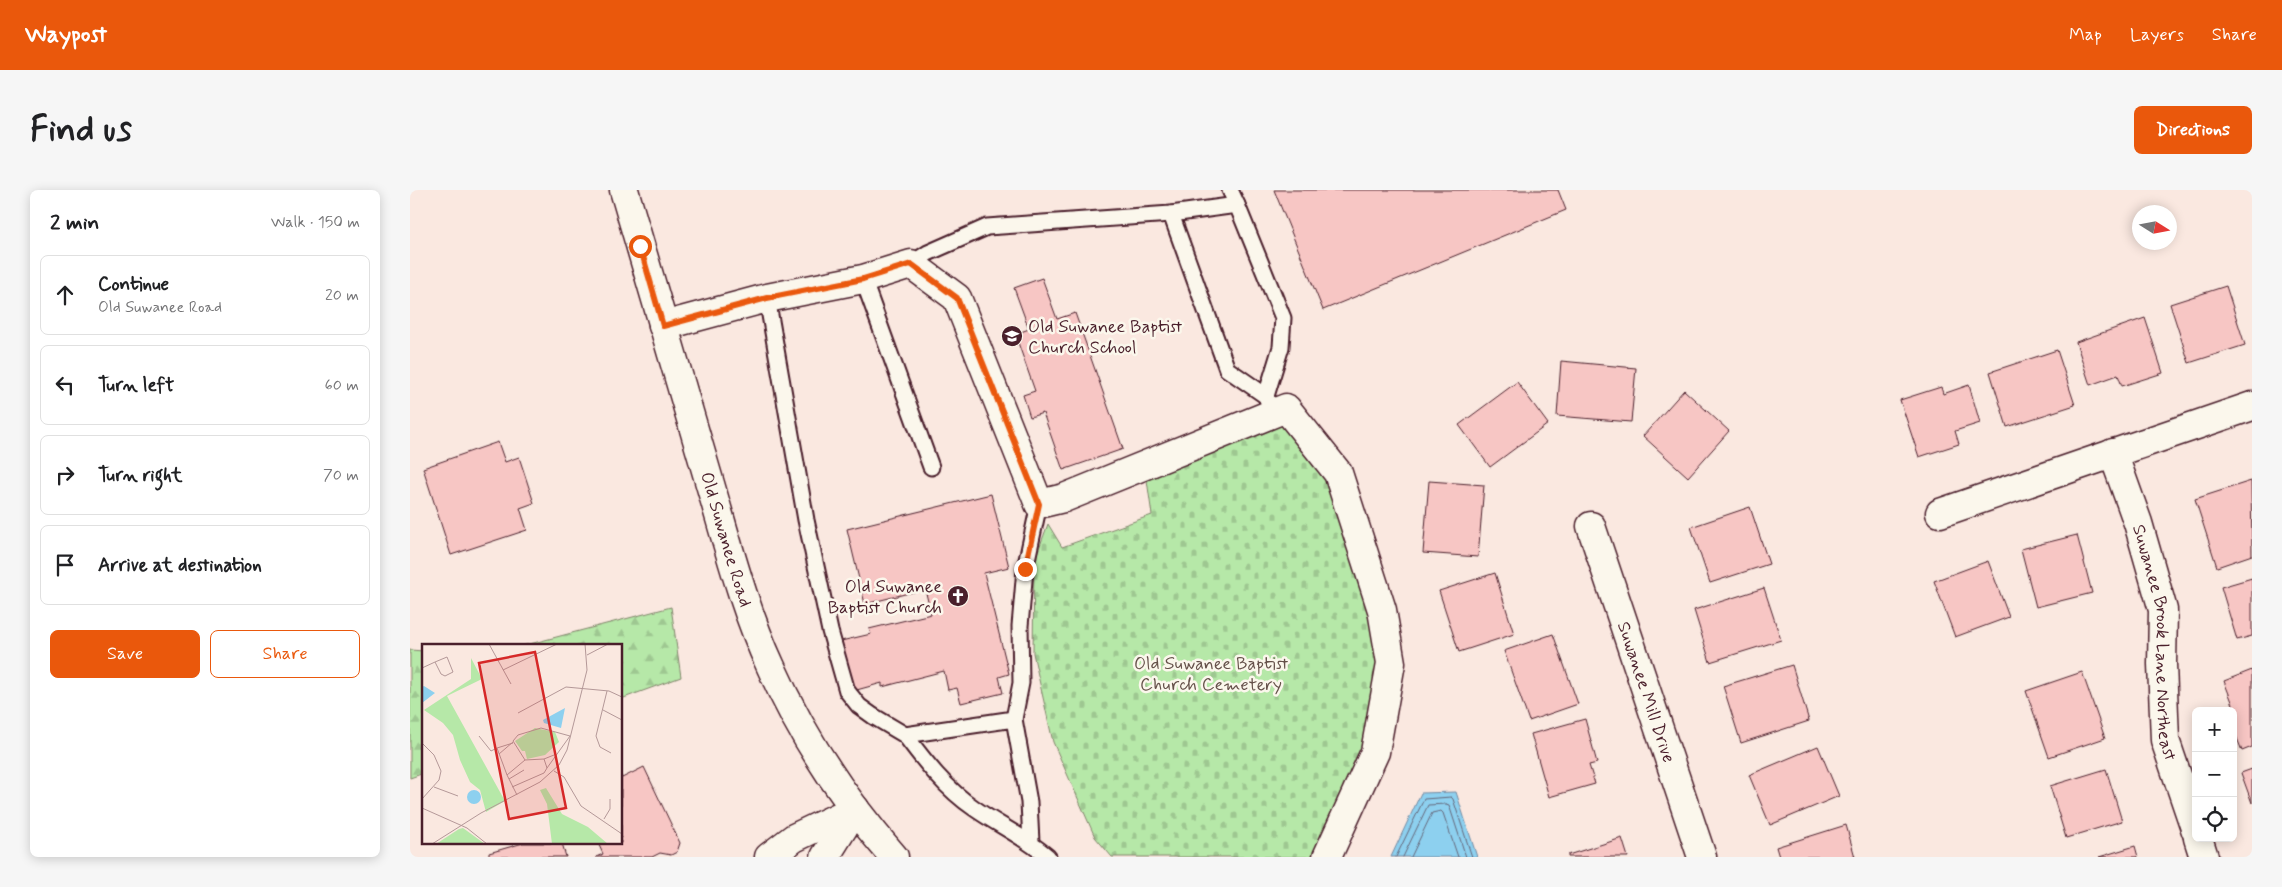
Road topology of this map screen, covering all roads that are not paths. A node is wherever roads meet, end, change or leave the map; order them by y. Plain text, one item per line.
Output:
1 (624, 190) edge
2 (1230, 190) edge
3 (1237, 205) junction
4 (1171, 214) junction
5 (911, 264) junction
6 (863, 279) junction
7 (767, 298) junction
8 (663, 326) junction
9 (1269, 405) junction
10 (2252, 406) edge
11 (2113, 453) junction
12 (931, 467) dead end
13 (1039, 504) junction
14 (1940, 513) dead end
15 (1591, 526) dead end
16 (1014, 719) junction
17 (905, 735) junction
18 (855, 809) junction
19 (2192, 819) edge
20 (1031, 842) junction
21 (2199, 842) edge
22 (768, 857) edge
23 (825, 857) edge
24 (894, 857) edge
25 (1048, 857) edge
26 (1327, 857) edge
27 (1702, 857) edge
28 (2204, 857) edge

1 - 8 street, Old Suwanee Road
2 - 3 lane
3 - 4 lane
3 - 9 lane
4 - 5 lane
4 - 9 lane
5 - 6 street
5 - 13 street
6 - 7 street
6 - 12 lane
7 - 8 street
7 - 17 lane
8 - 18 street, Old Suwanee Road
9 - 13 street
9 - 26 street
10 - 11 street
11 - 14 street
11 - 19 street, Suwanee Brook Lane Northeast
13 - 16 lane
15 - 27 street, Suwanee Mill Drive
16 - 17 lane
16 - 20 lane
17 - 20 lane
18 - 22 street
18 - 23 street
18 - 24 street, Old Suwanee Road
20 - 25 lane
21 - 28 street

